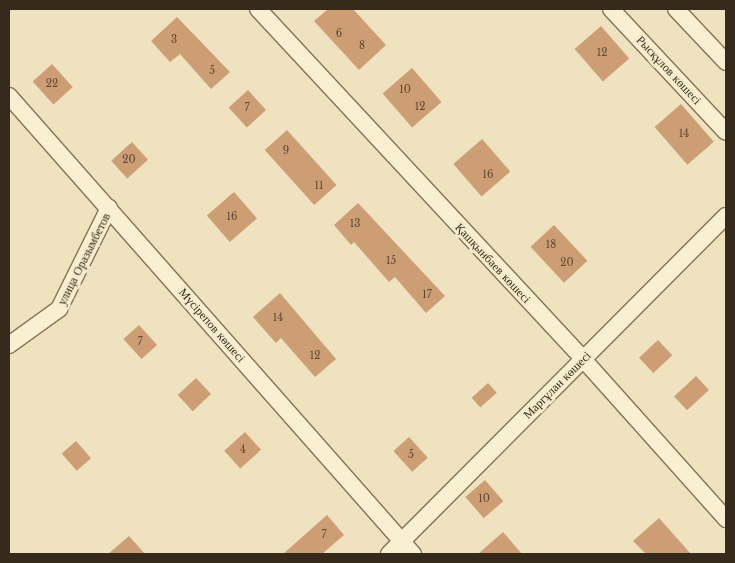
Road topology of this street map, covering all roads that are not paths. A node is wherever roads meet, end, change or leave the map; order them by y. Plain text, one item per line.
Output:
1 (258, 9) edge
2 (611, 9) edge
3 (676, 9) edge
4 (726, 62) edge
5 (9, 96) edge
6 (726, 132) edge
7 (110, 208) junction
8 (726, 216) edge
9 (9, 345) edge
10 (583, 359) junction
11 (726, 519) edge
12 (401, 542) junction
13 (389, 554) edge
14 (413, 554) edge

1 - 10 street, Қашқынбаев көшесі
2 - 6 street, Рысқұлов көшесі
3 - 4 street
5 - 7 street, Мүсірепов көшесі
7 - 9 street, улица Оразымбетов
7 - 12 street, Мүсірепов көшесі
8 - 10 street, Маргұлан көшесі
10 - 11 street, Қашқынбаев көшесі
10 - 12 street, Маргұлан көшесі
12 - 13 street, Маргұлан көшесі
12 - 14 street, Мүсірепов көшесі

